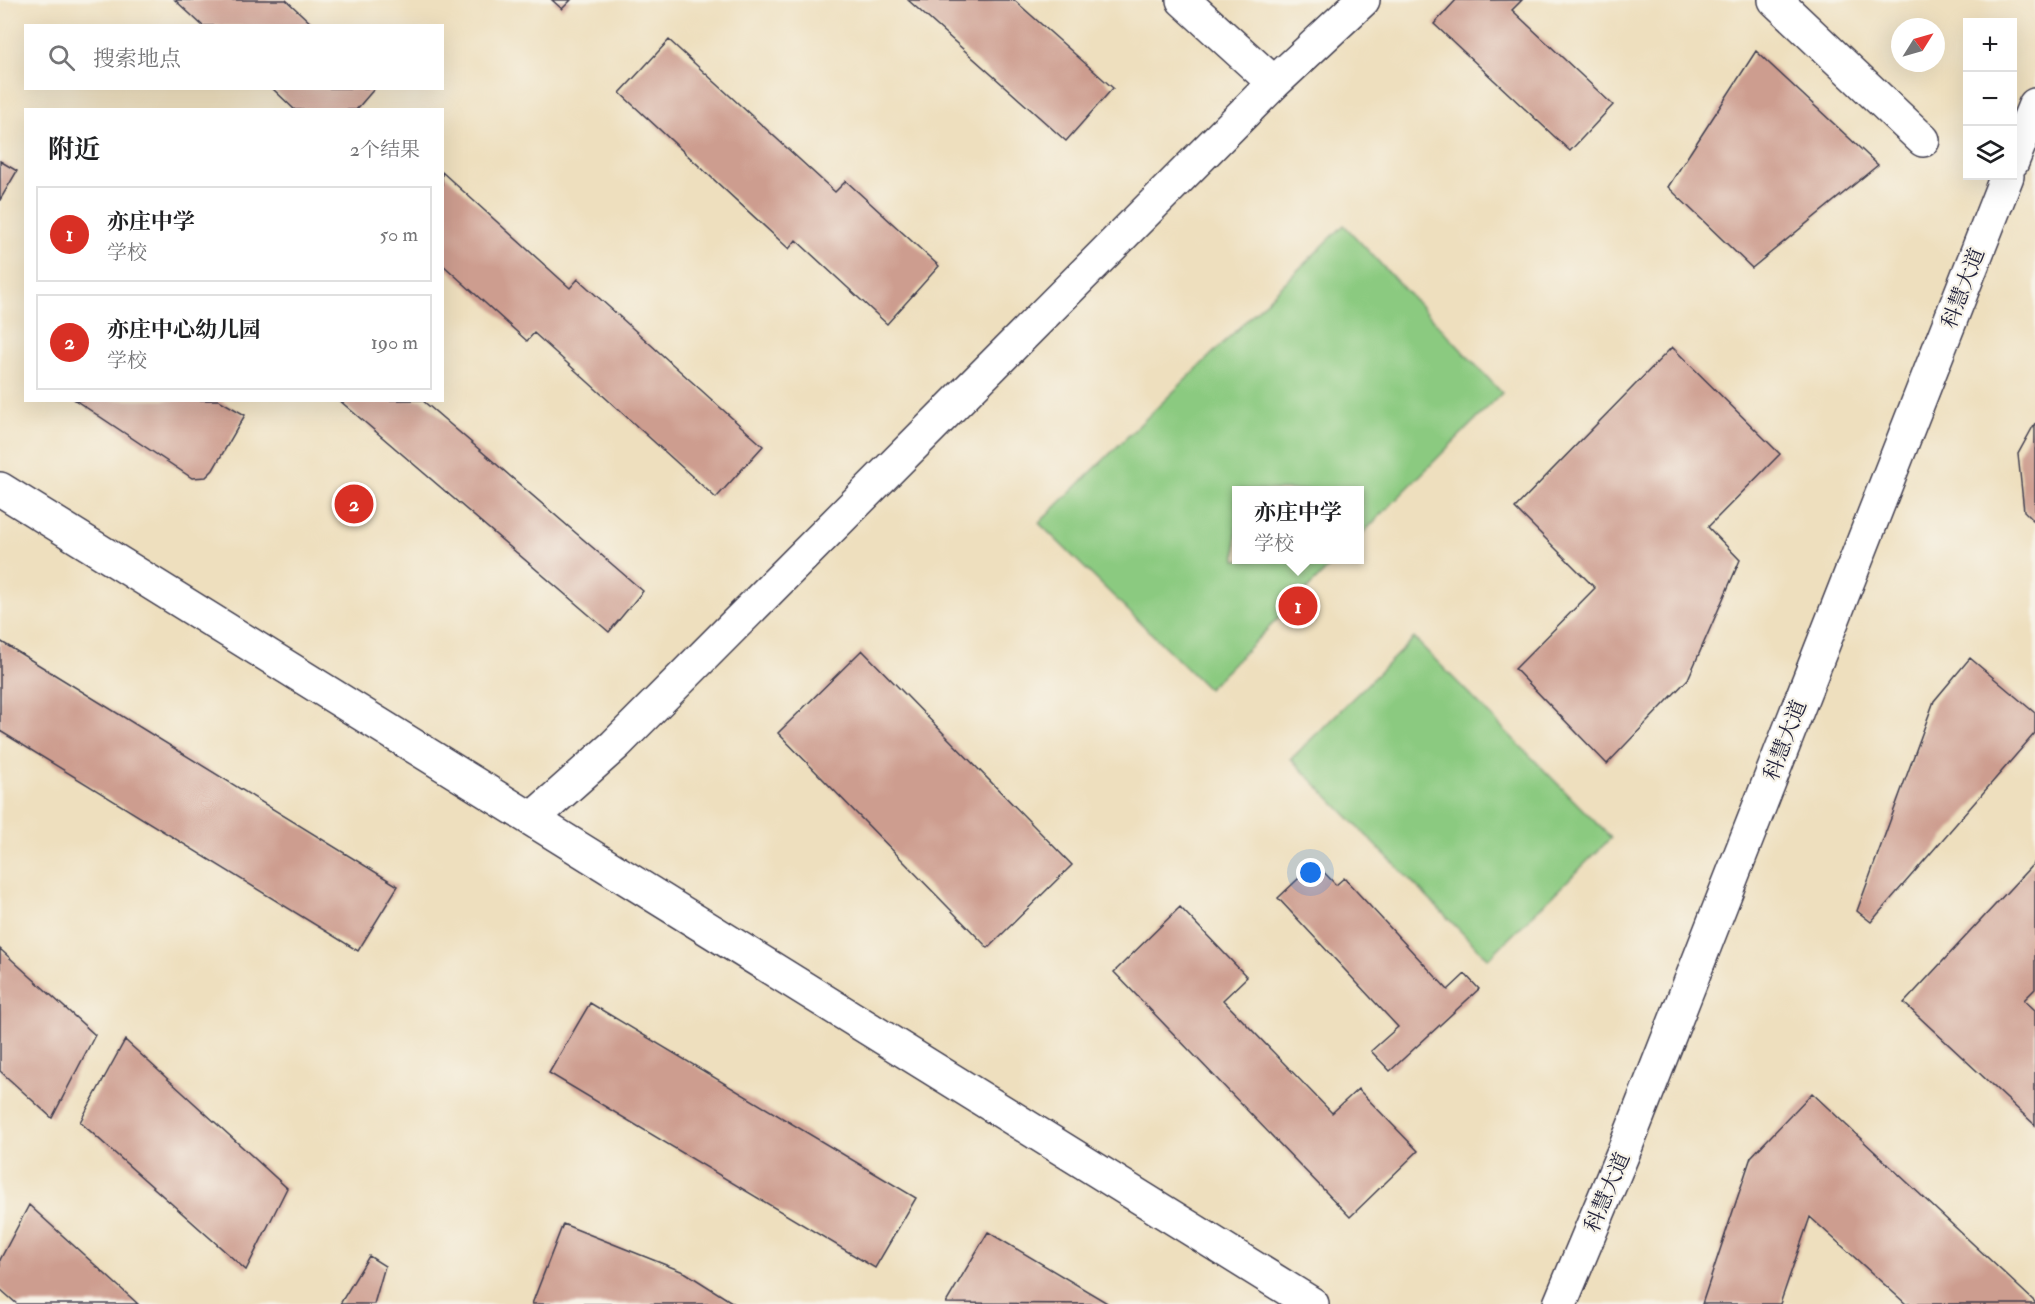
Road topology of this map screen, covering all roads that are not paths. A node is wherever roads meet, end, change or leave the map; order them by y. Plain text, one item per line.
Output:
1 (1183, 0) edge
2 (1363, 0) edge
3 (1775, 0) edge
4 (1274, 83) junction
5 (2035, 105) edge
6 (1923, 140) dead end
7 (2017, 152) edge
8 (2005, 180) edge
9 (0, 489) edge
10 (533, 818) junction
11 (1312, 1304) edge
12 (1560, 1304) edge

1 - 4 street
2 - 4 street
3 - 6 street
4 - 10 street
5 - 7 street
8 - 12 street, 科慧大道
9 - 10 street
10 - 11 street

